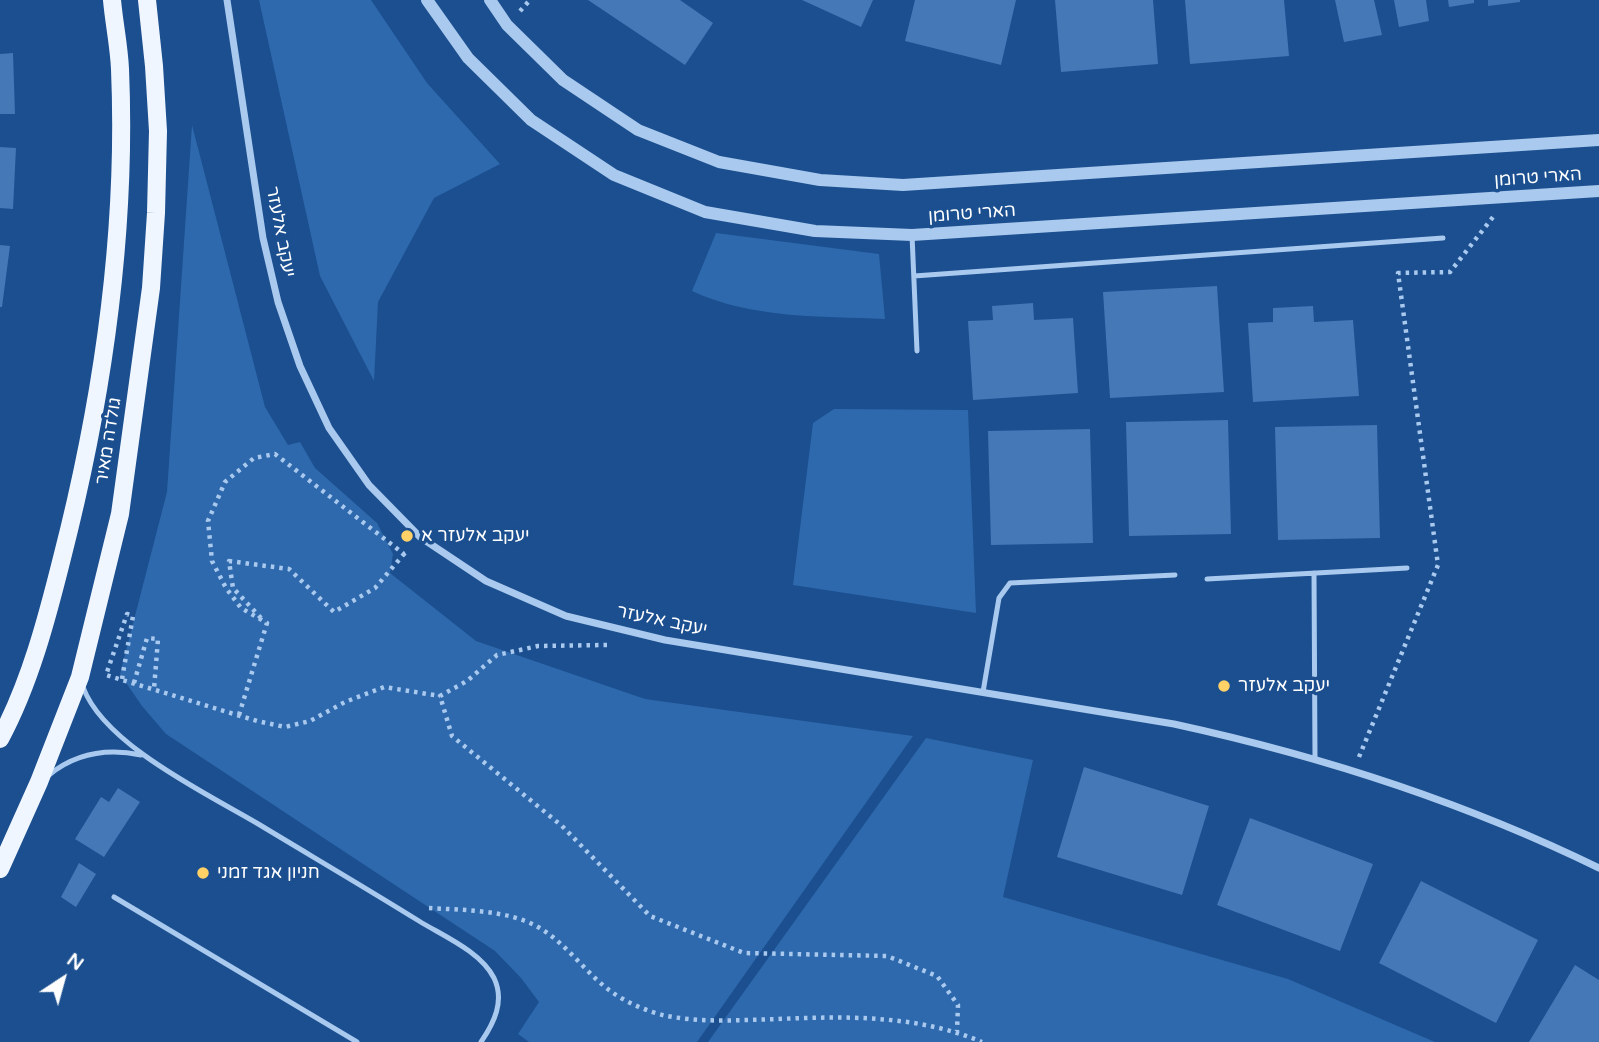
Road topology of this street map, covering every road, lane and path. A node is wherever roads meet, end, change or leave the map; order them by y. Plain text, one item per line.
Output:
1 (112, 0) edge
2 (147, 0) edge
3 (227, 0) edge
4 (428, 0) edge
5 (490, 0) edge
6 (1599, 140) edge
7 (1599, 191) edge
8 (1509, 197) junction
9 (912, 236) junction
10 (1443, 238) dead end
11 (914, 276) junction
12 (917, 351) dead end
13 (420, 537) junction
14 (404, 554) junction
15 (1407, 568) dead end
16 (1314, 573) junction
17 (1175, 575) dead end
18 (1207, 579) dead end
19 (267, 623) junction
20 (617, 645) dead end
21 (80, 677) junction
22 (122, 680) junction
23 (134, 683) junction
24 (154, 688) junction
25 (983, 692) junction
26 (440, 696) junction
27 (239, 715) junction
28 (0, 739) edge
29 (144, 756) junction
30 (1315, 758) junction
31 (1353, 771) junction
32 (39, 782) junction
33 (1599, 868) edge
34 (0, 869) edge
35 (114, 897) dead end
36 (393, 905) junction
37 (957, 1031) junction
38 (357, 1042) edge
39 (481, 1042) edge
40 (982, 1042) edge

1 - 28 main road, גולדה מאיר
2 - 21 main road, גולדה מאיר
3 - 13 street, יעקב אלעזר
4 - 9 street, הארי טרומן
5 - 6 street, הארי טרומן
7 - 8 street, הארי טרומן
8 - 9 street, הארי טרומן
8 - 31 path
9 - 11 lane
10 - 11 lane
11 - 12 lane
13 - 14 path
13 - 25 street, יעקב אלעזר
14 - 19 path
14 - 19 path
15 - 16 lane
16 - 18 lane
16 - 30 lane
17 - 25 lane
19 - 27 path
20 - 26 path
21 - 29 lane
21 - 32 main road, גולדה מאיר
22 - 22 path
22 - 23 path
23 - 24 path
23 - 24 path
24 - 27 path
25 - 30 street, יעקב אלעזר
26 - 27 path
26 - 37 path
29 - 32 lane
29 - 36 lane
30 - 31 street, יעקב אלעזר
31 - 33 street, יעקב אלעזר
32 - 34 main road, גולדה מאיר
35 - 38 lane
36 - 37 path
36 - 39 lane
37 - 40 path

